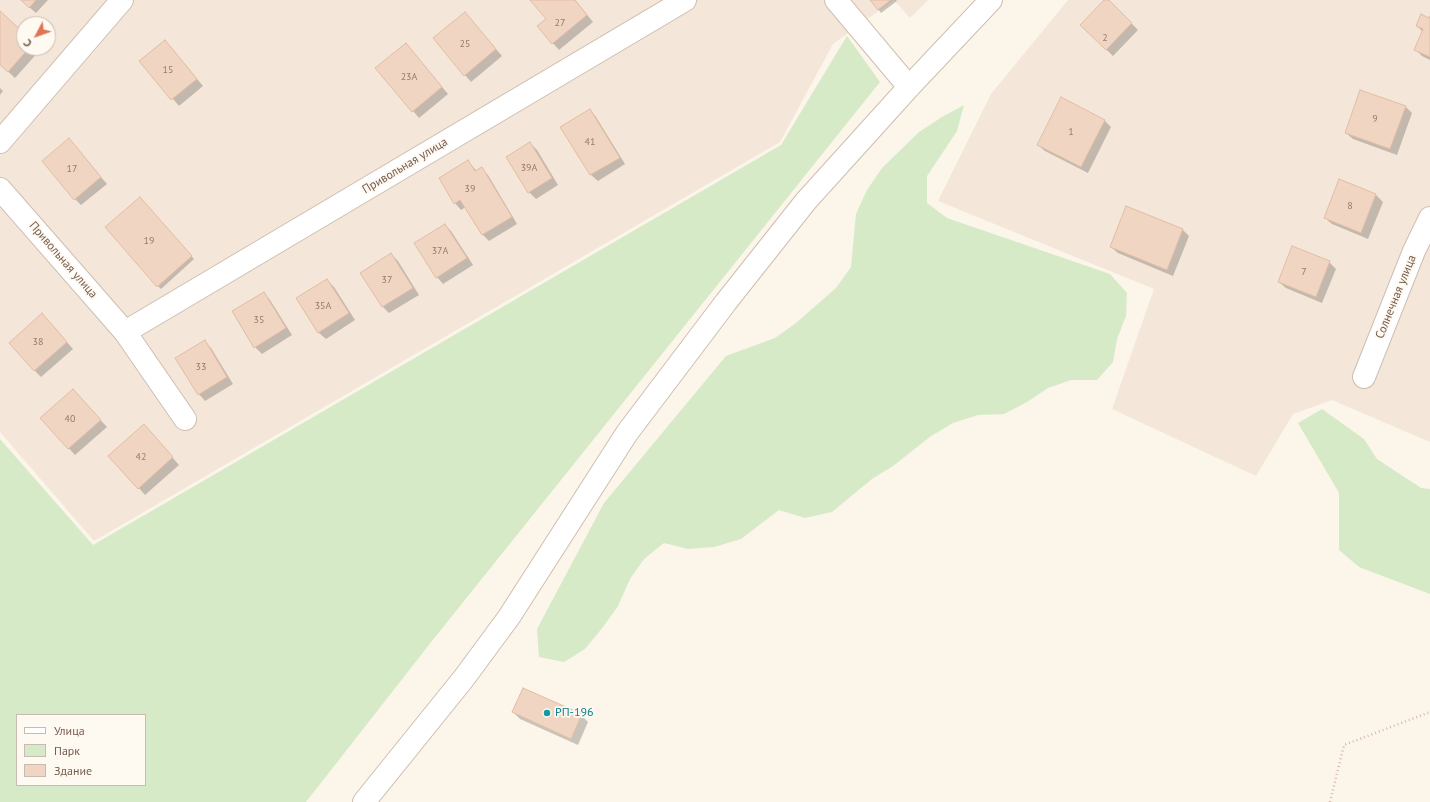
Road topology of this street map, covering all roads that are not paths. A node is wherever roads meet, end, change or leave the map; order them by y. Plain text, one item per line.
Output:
1 (122, 0) edge
2 (685, 0) edge
3 (836, 0) edge
4 (991, 0) edge
5 (909, 87) junction
6 (0, 142) edge
7 (0, 188) edge
8 (1430, 218) edge
9 (125, 332) junction
10 (1364, 377) dead end
11 (185, 419) dead end
12 (364, 802) edge

1 - 6 street
2 - 9 street, Привольная улица
3 - 5 street
4 - 5 street
5 - 12 street
7 - 9 street, Привольная улица
8 - 10 street, Солнечная улица
9 - 11 street, Привольная улица

